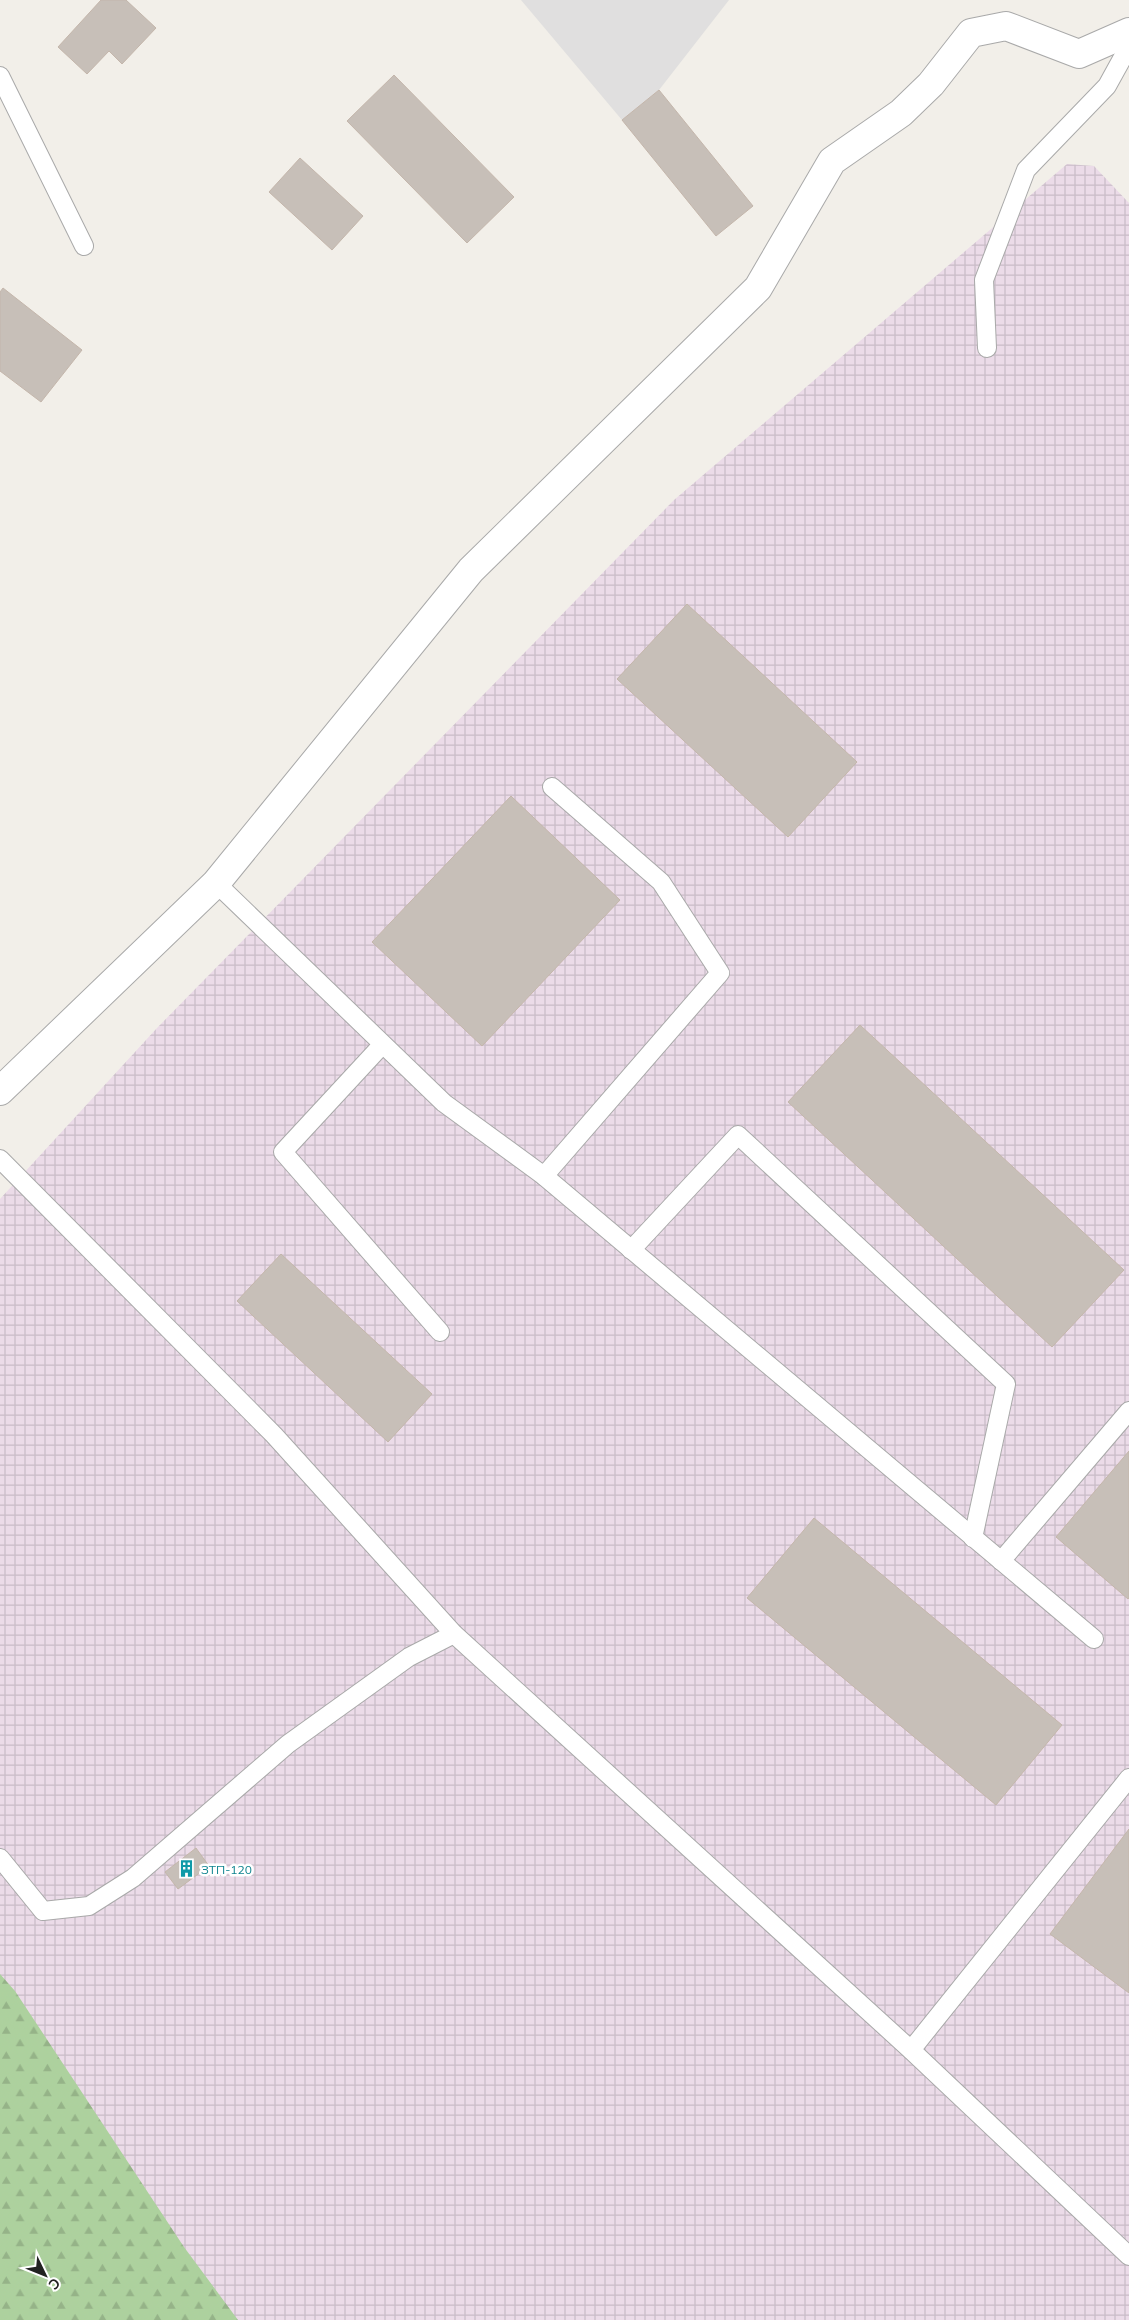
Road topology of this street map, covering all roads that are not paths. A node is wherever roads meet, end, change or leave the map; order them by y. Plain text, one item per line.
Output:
1 (1129, 32) edge
2 (1129, 46) edge
3 (0, 76) edge
4 (84, 246) dead end
5 (987, 348) dead end
6 (552, 786) dead end
7 (216, 884) junction
8 (382, 1045) junction
9 (0, 1091) edge
10 (0, 1159) edge
11 (544, 1176) junction
12 (631, 1250) junction
13 (440, 1332) dead end
14 (1129, 1411) edge
15 (973, 1538) junction
16 (1001, 1561) junction
17 (454, 1634) junction
18 (1094, 1639) dead end
19 (1129, 1778) edge
20 (0, 1858) edge
21 (911, 2050) junction
22 (1129, 2256) edge

1 - 7 street
2 - 5 lane
3 - 4 lane
6 - 11 lane
7 - 8 lane
7 - 9 street
8 - 11 lane
8 - 13 lane
10 - 17 lane
11 - 12 lane
12 - 15 lane
12 - 15 lane
14 - 16 lane
15 - 16 lane
16 - 18 lane
17 - 20 lane
17 - 21 lane
19 - 21 lane
21 - 22 lane

